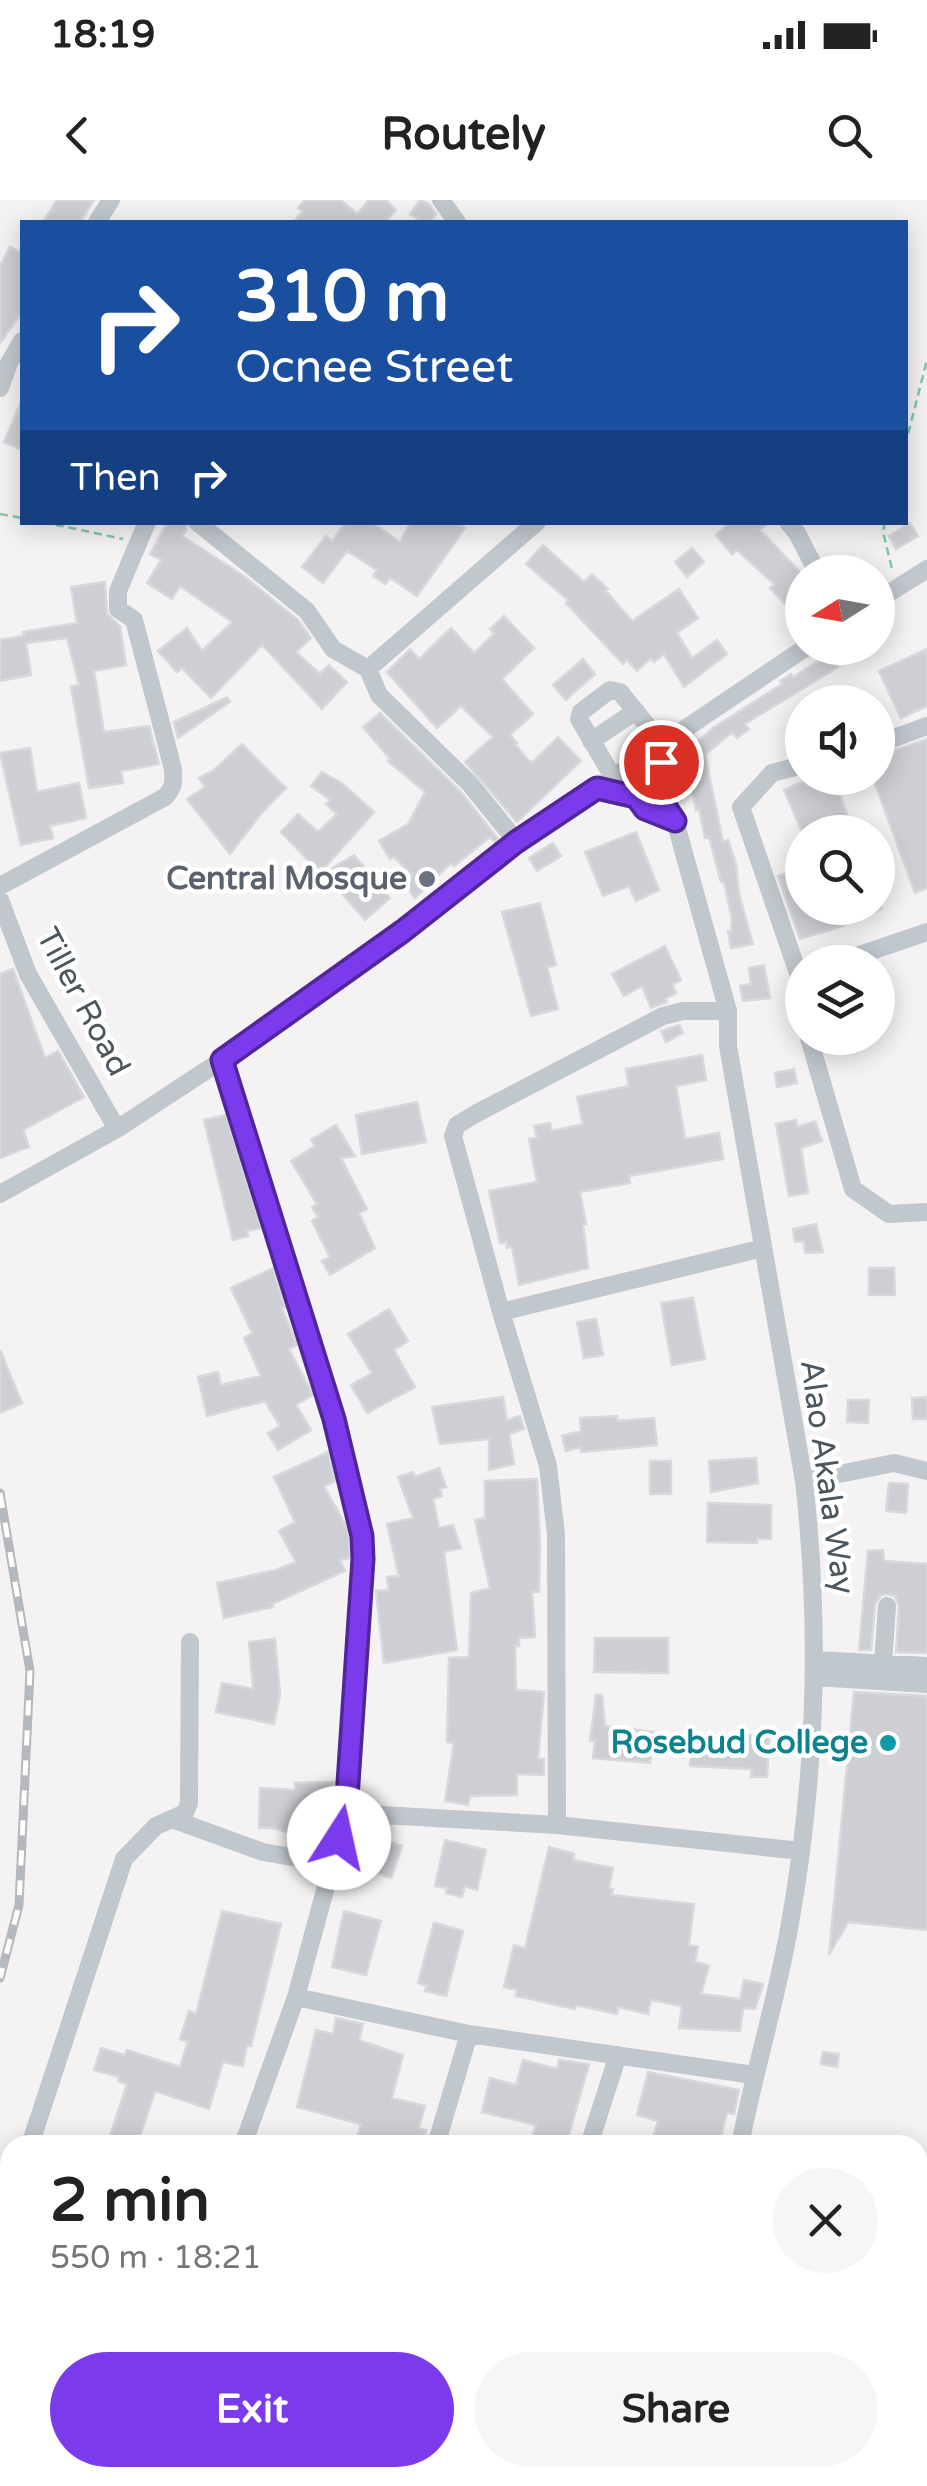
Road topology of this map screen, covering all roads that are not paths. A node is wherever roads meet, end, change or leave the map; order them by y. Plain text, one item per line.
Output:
1 (20, 345) edge
2 (0, 388) edge
3 (147, 525) edge
4 (201, 525) edge
5 (534, 525) edge
6 (790, 525) edge
7 (808, 555) edge
8 (927, 569) edge
9 (895, 589) edge
10 (785, 661) edge
11 (368, 670) junction
12 (636, 711) junction
13 (927, 726) edge
14 (895, 738) edge
15 (591, 741) junction
16 (665, 742) junction
17 (625, 769) junction
18 (785, 770) edge
19 (597, 788) junction
20 (657, 788) junction
21 (636, 797) junction
22 (675, 821) junction
23 (516, 842) junction
24 (0, 886) edge
25 (0, 900) edge
26 (927, 932) edge
27 (790, 945) edge
28 (889, 945) edge
29 (728, 1011) junction
30 (813, 1055) edge
31 (222, 1060) junction
32 (117, 1128) junction
33 (0, 1194) edge
34 (927, 1212) edge
35 (762, 1248) junction
36 (500, 1312) junction
37 (927, 1471) edge
38 (804, 1481) junction
39 (887, 1606) dead end
40 (190, 1642) dead end
41 (883, 1663) junction
42 (927, 1666) edge
43 (815, 1669) junction
44 (927, 1684) edge
45 (346, 1813) junction
46 (172, 1819) junction
47 (556, 1825) junction
48 (801, 1852) junction
49 (332, 1864) junction
50 (296, 1997) junction
51 (469, 2034) junction
52 (618, 2055) junction
53 (754, 2075) junction
54 (33, 2135) edge
55 (247, 2135) edge
56 (439, 2135) edge
57 (592, 2135) edge
58 (742, 2135) edge

1 - 2 street
3 - 24 street
4 - 11 street
5 - 11 street
6 - 7 street
8 - 9 street
10 - 16 street
11 - 23 street
12 - 15 street
12 - 15 street
12 - 16 street
13 - 14 street
15 - 17 street
16 - 17 street
16 - 20 street
17 - 19 street
17 - 20 street, Alao Akala Way
17 - 21 street
18 - 27 street
19 - 21 street
19 - 23 street
20 - 22 street, Alao Akala Way
21 - 22 street
22 - 29 street, Alao Akala Way
23 - 31 street
25 - 32 street, Tiller Road
26 - 28 street
29 - 35 street, Alao Akala Way
29 - 36 street
30 - 34 street
31 - 32 street
31 - 45 street
32 - 33 street
35 - 36 street
35 - 38 street, Alao Akala Way
36 - 47 street
37 - 38 street
38 - 43 street, Alao Akala Way
39 - 41 street
40 - 46 street
41 - 42 street
41 - 43 street
43 - 44 street
43 - 48 street, Alao Akala Way
45 - 47 street
45 - 49 street
46 - 49 street
46 - 54 street
47 - 48 street
48 - 53 street, Alao Akala Way
49 - 50 street
50 - 51 street
50 - 55 street
51 - 52 street
51 - 56 street
52 - 53 street
52 - 57 street
53 - 58 street, Alao Akala Way

